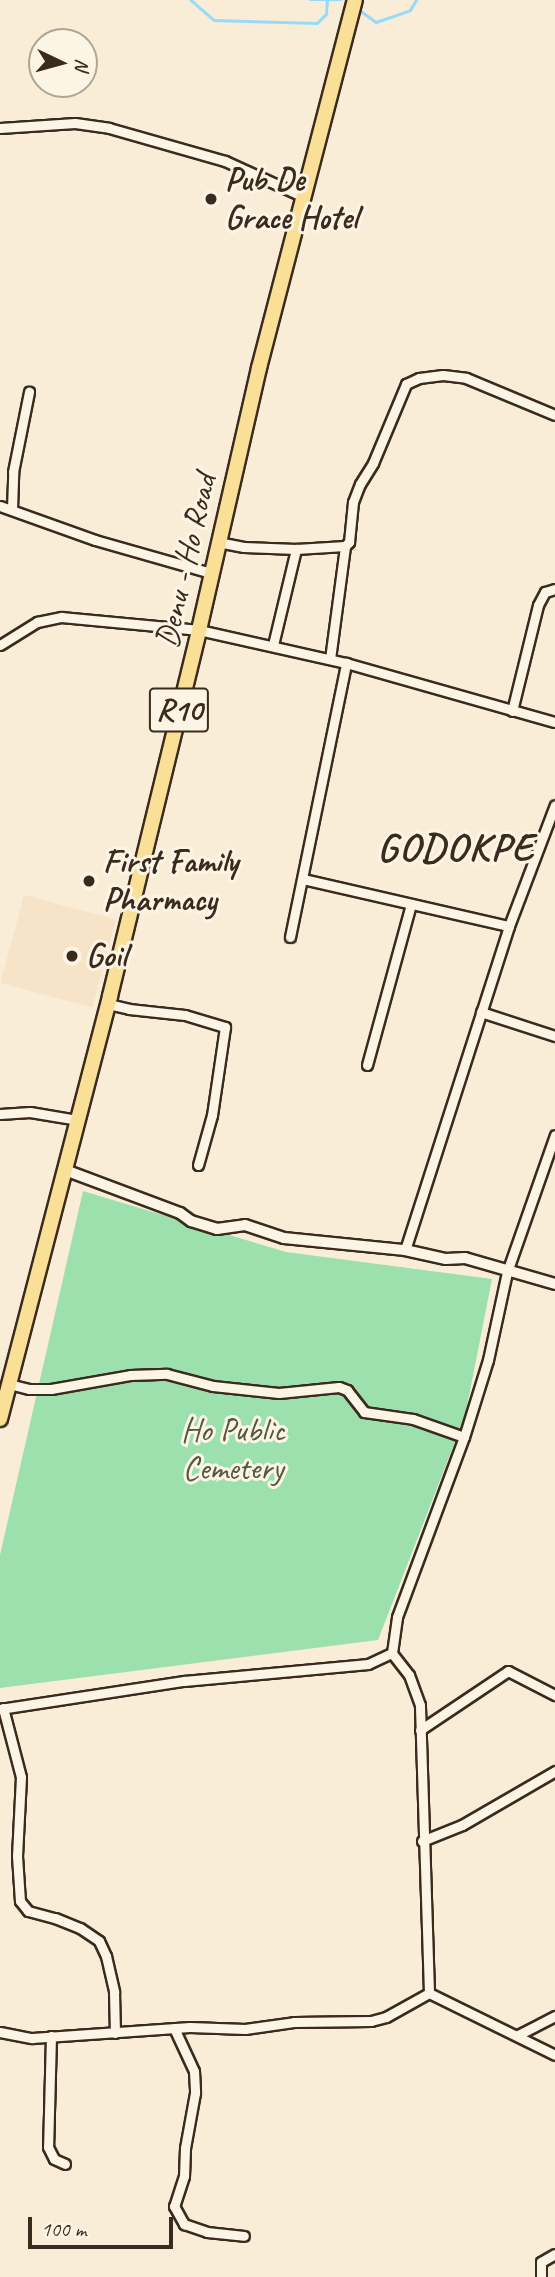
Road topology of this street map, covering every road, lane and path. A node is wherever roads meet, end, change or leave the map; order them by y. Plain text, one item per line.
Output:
1 (355, 0) edge
2 (0, 128) edge
3 (304, 197) junction
4 (29, 392) dead end
5 (555, 415) edge
6 (0, 506) edge
7 (12, 509) junction
8 (218, 542) junction
9 (345, 546) junction
10 (296, 549) junction
11 (211, 573) junction
12 (555, 589) edge
13 (199, 630) junction
14 (0, 645) edge
15 (273, 645) junction
16 (330, 659) junction
17 (346, 663) junction
18 (512, 711) junction
19 (555, 722) edge
20 (555, 805) edge
21 (303, 880) junction
22 (411, 904) junction
23 (509, 926) junction
24 (290, 937) dead end
25 (108, 1004) junction
26 (481, 1012) junction
27 (555, 1036) edge
28 (367, 1065) dead end
29 (0, 1114) edge
30 (78, 1120) junction
31 (555, 1135) edge
32 (551, 1159) edge
33 (198, 1164) dead end
34 (65, 1170) junction
35 (405, 1250) junction
36 (507, 1272) junction
37 (555, 1284) edge
38 (9, 1384) junction
39 (0, 1419) edge
40 (464, 1437) junction
41 (392, 1653) junction
42 (555, 1695) edge
43 (1, 1709) edge
44 (420, 1730) junction
45 (555, 1771) edge
46 (422, 1841) junction
47 (429, 1993) junction
48 (555, 2016) edge
49 (174, 2028) junction
50 (0, 2032) edge
51 (115, 2033) junction
52 (518, 2035) junction
53 (51, 2036) junction
54 (555, 2055) edge
55 (65, 2164) dead end
56 (244, 2236) dead end
57 (555, 2255) edge
58 (541, 2277) edge

1 - 3 main road, Denu - Ho Road / R10
2 - 3 street
3 - 8 main road, Denu - Ho Road / R10
4 - 7 street
5 - 9 street
6 - 7 street
7 - 11 street
8 - 10 street
8 - 11 main road, Denu - Ho Road / R10
9 - 10 street
9 - 16 street
10 - 15 street
11 - 13 main road, Denu - Ho Road / R10
12 - 18 street
13 - 14 street
13 - 15 street
13 - 25 main road, Denu - Ho Road / R10
15 - 16 street
16 - 17 street
17 - 18 street
17 - 21 street
18 - 19 street
20 - 23 street
21 - 22 street
21 - 24 street
22 - 23 street
22 - 28 street
23 - 26 street
25 - 30 main road, Denu - Ho Road / R10
25 - 33 street
26 - 27 street
26 - 35 street
29 - 30 street
30 - 34 main road, Denu - Ho Road / R10
31 - 32 street
32 - 36 street
34 - 35 street
34 - 38 main road, Denu - Ho Road / R10
35 - 36 street
36 - 37 street
36 - 40 street
38 - 39 main road, Denu - Ho Road / R10
38 - 40 street
40 - 41 street
41 - 43 street
41 - 44 street
42 - 44 street
43 - 51 street
44 - 46 street
45 - 46 street
46 - 47 street
47 - 49 street
47 - 52 street
48 - 52 street
49 - 51 street
49 - 56 street
50 - 53 street
51 - 53 street
52 - 54 street
53 - 55 street
57 - 58 street

